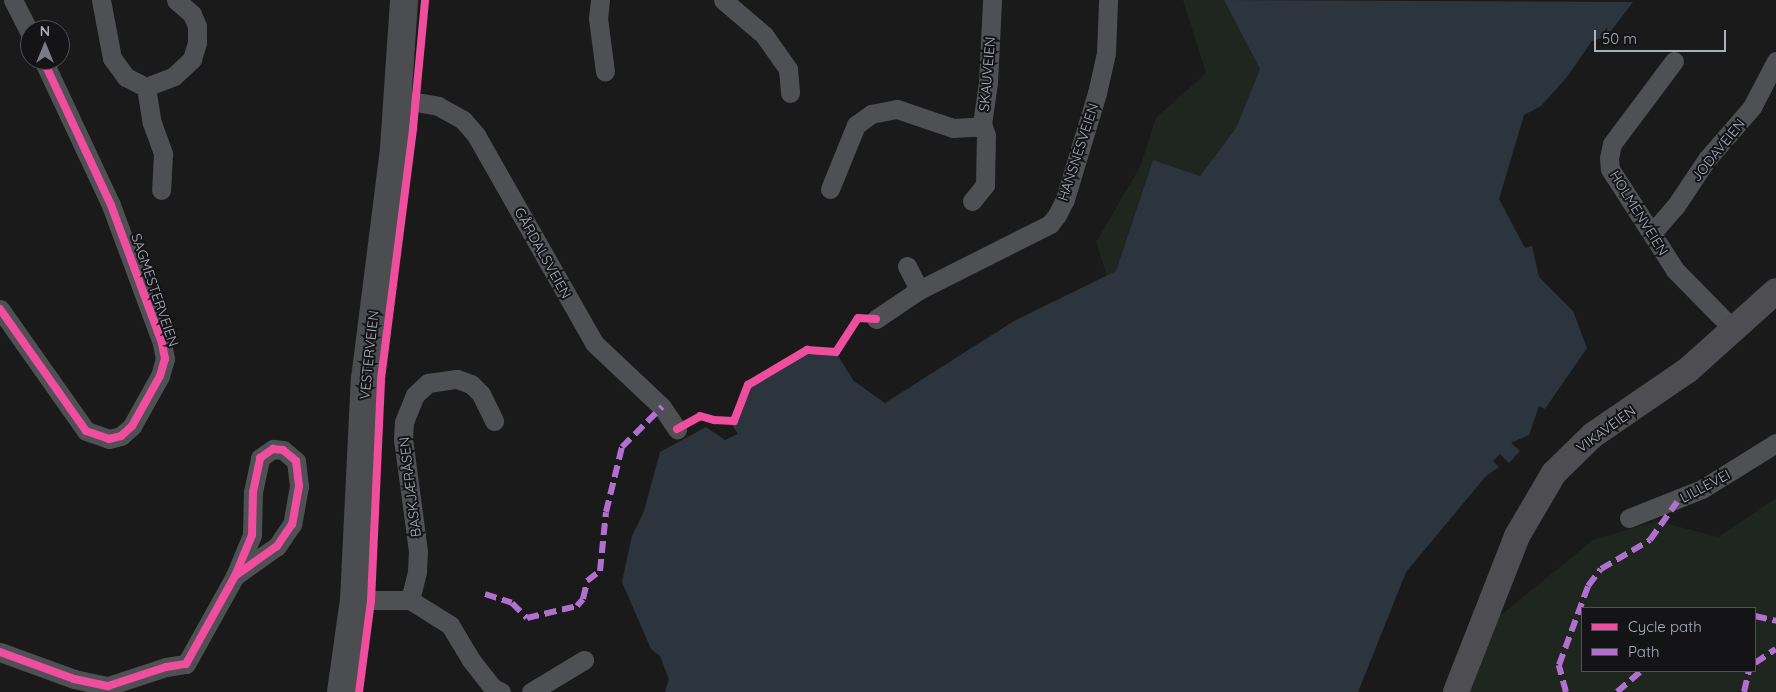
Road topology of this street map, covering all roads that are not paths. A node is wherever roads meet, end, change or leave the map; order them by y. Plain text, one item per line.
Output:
1 (13, 0) edge
2 (101, 0) edge
3 (176, 0) edge
4 (600, 0) edge
5 (723, 0) edge
6 (992, 0) edge
7 (1108, 0) edge
8 (403, 6) edge
9 (23, 20) edge
10 (1776, 61) edge
11 (1674, 62) dead end
12 (48, 70) edge
13 (605, 72) dead end
14 (146, 87) junction
15 (790, 93) dead end
16 (399, 99) junction
17 (982, 124) junction
18 (830, 189) dead end
19 (161, 190) dead end
20 (972, 201) dead end
21 (1652, 233) junction
22 (907, 266) dead end
23 (919, 290) junction
24 (1772, 301) edge
25 (0, 309) edge
26 (876, 319) dead end
27 (1734, 330) junction
28 (494, 421) dead end
29 (677, 429) dead end
30 (1776, 443) edge
31 (1629, 518) dead end
32 (235, 576) junction
33 (354, 600) junction
34 (410, 600) junction
35 (0, 652) edge
36 (584, 660) dead end
37 (341, 692) edge
38 (500, 692) edge
39 (531, 692) edge
40 (1456, 692) edge

1 - 9 street
2 - 14 street
3 - 14 street
4 - 13 street
5 - 15 street
6 - 17 street, SKAUVEIEN
7 - 23 street, HANSNESVEIEN
8 - 16 main road, VESTERVEIEN
10 - 21 street, JODAVEIEN
11 - 21 street, HOLMENVEIEN
12 - 25 street, SAGMESTERVEIEN
14 - 19 street
16 - 29 street, GÅRDALSVEIEN
16 - 33 main road, VESTERVEIEN
17 - 18 street, SKAUVEIEN
17 - 20 street
21 - 27 street, HOLMENVEIEN
22 - 23 street
23 - 26 street, HANSNESVEIEN
24 - 27 main road, VIKAVEIEN
27 - 40 main road, VIKAVEIEN
28 - 34 street, BASKJÆRÅSEN
30 - 31 street, LILLEVEI
32 - 32 street
32 - 35 street
33 - 34 street
33 - 37 main road, VESTERVEIEN
34 - 38 street
36 - 39 street

